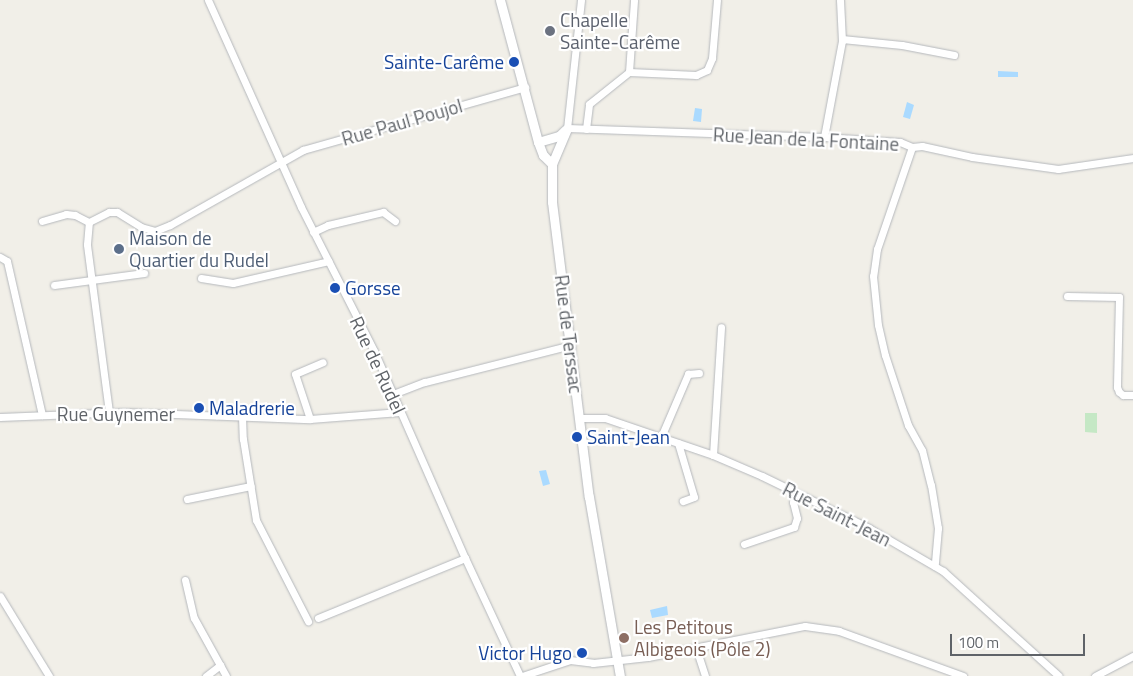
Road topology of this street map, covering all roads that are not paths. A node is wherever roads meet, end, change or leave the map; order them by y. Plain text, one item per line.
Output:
1 (208, 0) edge
2 (500, 0) edge
3 (581, 0) edge
4 (634, 0) edge
5 (717, 0) edge
6 (840, 0) edge
7 (842, 39) junction
8 (954, 55) dead end
9 (629, 72) junction
10 (525, 87) junction
11 (567, 128) junction
12 (586, 129) junction
13 (824, 137) junction
14 (538, 142) junction
15 (912, 147) junction
16 (1133, 158) edge
17 (281, 163) junction
18 (552, 164) junction
19 (42, 221) dead end
20 (395, 221) dead end
21 (90, 222) junction
22 (313, 232) junction
23 (0, 257) edge
24 (329, 261) junction
25 (144, 273) dead end
26 (201, 278) dead end
27 (92, 280) junction
28 (54, 285) dead end
29 (1067, 296) dead end
30 (721, 327) dead end
31 (571, 345) junction
32 (323, 362) dead end
33 (699, 374) dead end
34 (393, 394) junction
35 (1133, 395) edge
36 (110, 412) junction
37 (400, 412) junction
38 (42, 415) junction
39 (242, 416) junction
40 (0, 417) edge
41 (580, 418) junction
42 (310, 419) junction
43 (661, 437) junction
44 (678, 443) junction
45 (713, 455) junction
46 (251, 486) junction
47 (796, 493) junction
48 (187, 498) dead end
49 (683, 501) dead end
50 (744, 544) dead end
51 (465, 558) junction
52 (935, 566) junction
53 (185, 580) dead end
54 (0, 596) edge
55 (318, 618) dead end
56 (308, 621) dead end
57 (696, 648) junction
58 (1133, 656) edge
59 (617, 661) junction
60 (220, 665) junction
61 (49, 676) edge
62 (206, 676) edge
63 (226, 676) edge
64 (521, 676) edge
65 (620, 676) edge
66 (705, 676) edge
67 (963, 676) edge
68 (1059, 676) edge
69 (1095, 676) edge

1 - 17 street, Rue de Rudel
2 - 10 street
3 - 11 street
4 - 9 street
5 - 9 street
6 - 7 street
7 - 8 street
7 - 13 street
9 - 12 street
10 - 14 street
10 - 17 street, Rue Paul Poujol
11 - 12 street, Rue Jean de la Fontaine
11 - 14 street
11 - 18 street
12 - 13 street, Rue Jean de la Fontaine
13 - 15 street, Rue Jean de la Fontaine
14 - 18 street
15 - 16 street
15 - 52 street, Rue Jean de la Fontaine
17 - 21 street, Rue Paul Poujol
17 - 22 street, Rue de Rudel
18 - 31 street, Rue de Terssac
19 - 21 street
20 - 22 street
21 - 27 street
22 - 24 street, Rue de Rudel
23 - 38 street, Rue Guynemer
24 - 26 street
24 - 34 street, Rue de Rudel
25 - 27 street
27 - 28 street
27 - 36 street
29 - 35 street
30 - 45 street
31 - 34 street
31 - 41 street, Rue de Terssac
32 - 42 street
33 - 43 street
34 - 37 street, Rue de Rudel
36 - 38 street, Rue Guynemer
36 - 39 street, Rue Guynemer
37 - 42 street, Rue Guynemer
37 - 51 street, Rue de Rudel
38 - 40 street, Rue Guynemer
39 - 42 street, Rue Guynemer
39 - 46 street
41 - 43 street, Rue Saint-Jean
41 - 59 street, Rue de Terssac
43 - 44 street, Rue Saint-Jean
44 - 45 street, Rue Saint-Jean
44 - 49 street
45 - 47 street, Rue Saint-Jean
46 - 48 street
46 - 56 street
47 - 50 street
47 - 52 street, Rue Saint-Jean
51 - 55 street
51 - 64 street, Rue de Rudel
52 - 68 street, Rue Saint-Jean
53 - 60 street
54 - 61 street
57 - 59 street
57 - 66 street
57 - 67 street
58 - 69 street
59 - 64 street
59 - 65 street, Rue de Terssac
60 - 62 street
60 - 63 street

